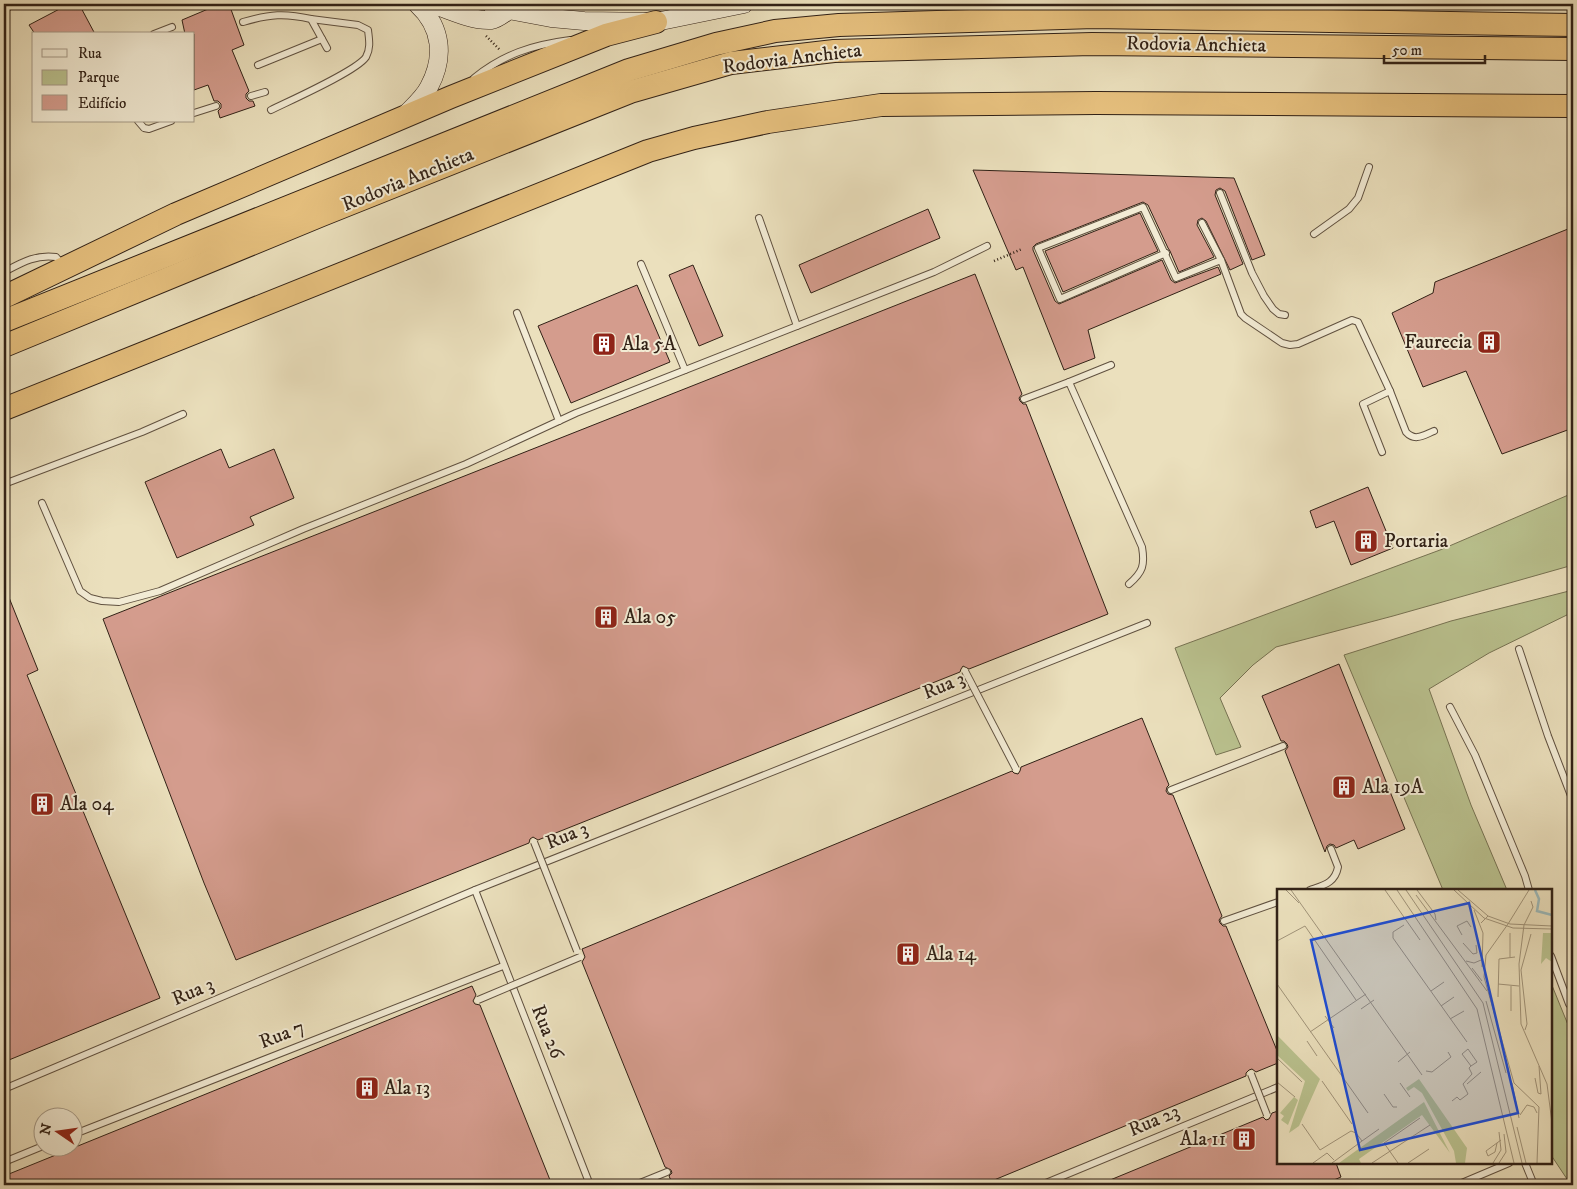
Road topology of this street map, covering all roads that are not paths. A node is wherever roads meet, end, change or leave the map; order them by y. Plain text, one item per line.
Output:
1 (417, 4) edge
2 (432, 4) edge
3 (491, 4) edge
4 (744, 4) edge
5 (508, 10) junction
6 (311, 19) junction
7 (243, 22) dead end
8 (656, 22) junction
9 (1573, 25) edge
10 (172, 28) dead end
11 (160, 32) edge
12 (322, 39) junction
13 (327, 48) dead end
14 (1573, 49) edge
15 (258, 65) dead end
16 (265, 92) dead end
17 (251, 96) dead end
18 (1409, 104) junction
19 (216, 106) dead end
20 (1573, 106) edge
21 (271, 110) dead end
22 (195, 114) edge
23 (402, 118) junction
24 (139, 122) edge
25 (168, 122) edge
26 (1573, 122) edge
27 (1369, 167) dead end
28 (1220, 193) dead end
29 (759, 218) dead end
30 (1202, 223) dead end
31 (1314, 234) dead end
32 (987, 246) dead end
33 (1166, 253) junction
34 (1221, 260) junction
35 (641, 264) dead end
36 (65, 267) junction
37 (4, 272) edge
38 (4, 296) edge
39 (517, 313) dead end
40 (1285, 315) dead end
41 (4, 321) edge
42 (797, 326) junction
43 (4, 346) edge
44 (1111, 365) dead end
45 (685, 370) junction
46 (1069, 382) junction
47 (1390, 391) junction
48 (1024, 399) dead end
49 (4, 408) edge
50 (183, 414) dead end
51 (559, 421) junction
52 (1434, 431) dead end
53 (1382, 452) dead end
54 (4, 484) edge
55 (42, 503) dead end
56 (1129, 584) dead end
57 (1147, 623) dead end
58 (1519, 649) dead end
59 (964, 671) dead end
60 (1450, 707) dead end
61 (1282, 746) dead end
62 (1016, 769) dead end
63 (1171, 790) dead end
64 (1573, 801) edge
65 (534, 842) dead end
66 (1332, 849) dead end
67 (1313, 889) edge
68 (1529, 889) edge
69 (475, 890) junction
70 (1277, 902) edge
71 (1224, 921) dead end
72 (1552, 959) edge
73 (504, 966) junction
74 (478, 1000) dead end
75 (1573, 1009) edge
76 (1251, 1074) dead end
77 (1277, 1087) edge
78 (4, 1089) edge
79 (1267, 1115) dead end
80 (82, 1131) edge
81 (32, 1151) edge
82 (4, 1162) edge
83 (1507, 1164) edge
84 (1525, 1164) edge
85 (667, 1172) dead end
86 (590, 1185) edge
87 (635, 1185) edge
88 (1041, 1185) edge
89 (1457, 1185) edge
90 (1534, 1185) edge

1 - 23 main road
2 - 5 main road
3 - 5 main road
4 - 8 main road
5 - 8 main road
6 - 7 lane
6 - 12 lane
6 - 21 lane
8 - 23 highway
9 - 41 highway, Rodovia Anchieta
10 - 11 lane
12 - 13 lane
12 - 15 lane
14 - 43 highway, Rodovia Anchieta
16 - 17 lane
18 - 20 highway
18 - 26 highway
18 - 49 highway
19 - 22 lane
23 - 36 highway
24 - 25 lane
27 - 31 lane
28 - 40 lane
29 - 42 lane
30 - 34 lane
32 - 42 lane
33 - 33 lane
33 - 34 lane
34 - 47 lane
35 - 45 lane
36 - 37 lane
36 - 38 highway
39 - 51 lane
42 - 45 lane
44 - 46 lane
45 - 51 lane
46 - 48 lane
46 - 56 lane
47 - 52 lane
47 - 53 lane
50 - 54 lane
51 - 55 lane
57 - 69 lane, Rua 3
58 - 64 lane
59 - 62 lane, bridge
60 - 68 lane
61 - 63 lane
65 - 74 lane, bridge
66 - 67 lane
69 - 73 lane, Rua 26
69 - 78 lane, Rua 3
70 - 71 lane
72 - 75 lane
73 - 80 lane, Rua 7
73 - 86 lane, Rua 26
76 - 79 lane, bridge
77 - 88 lane, Rua 23
81 - 82 lane
83 - 89 lane
84 - 90 lane
85 - 87 lane

